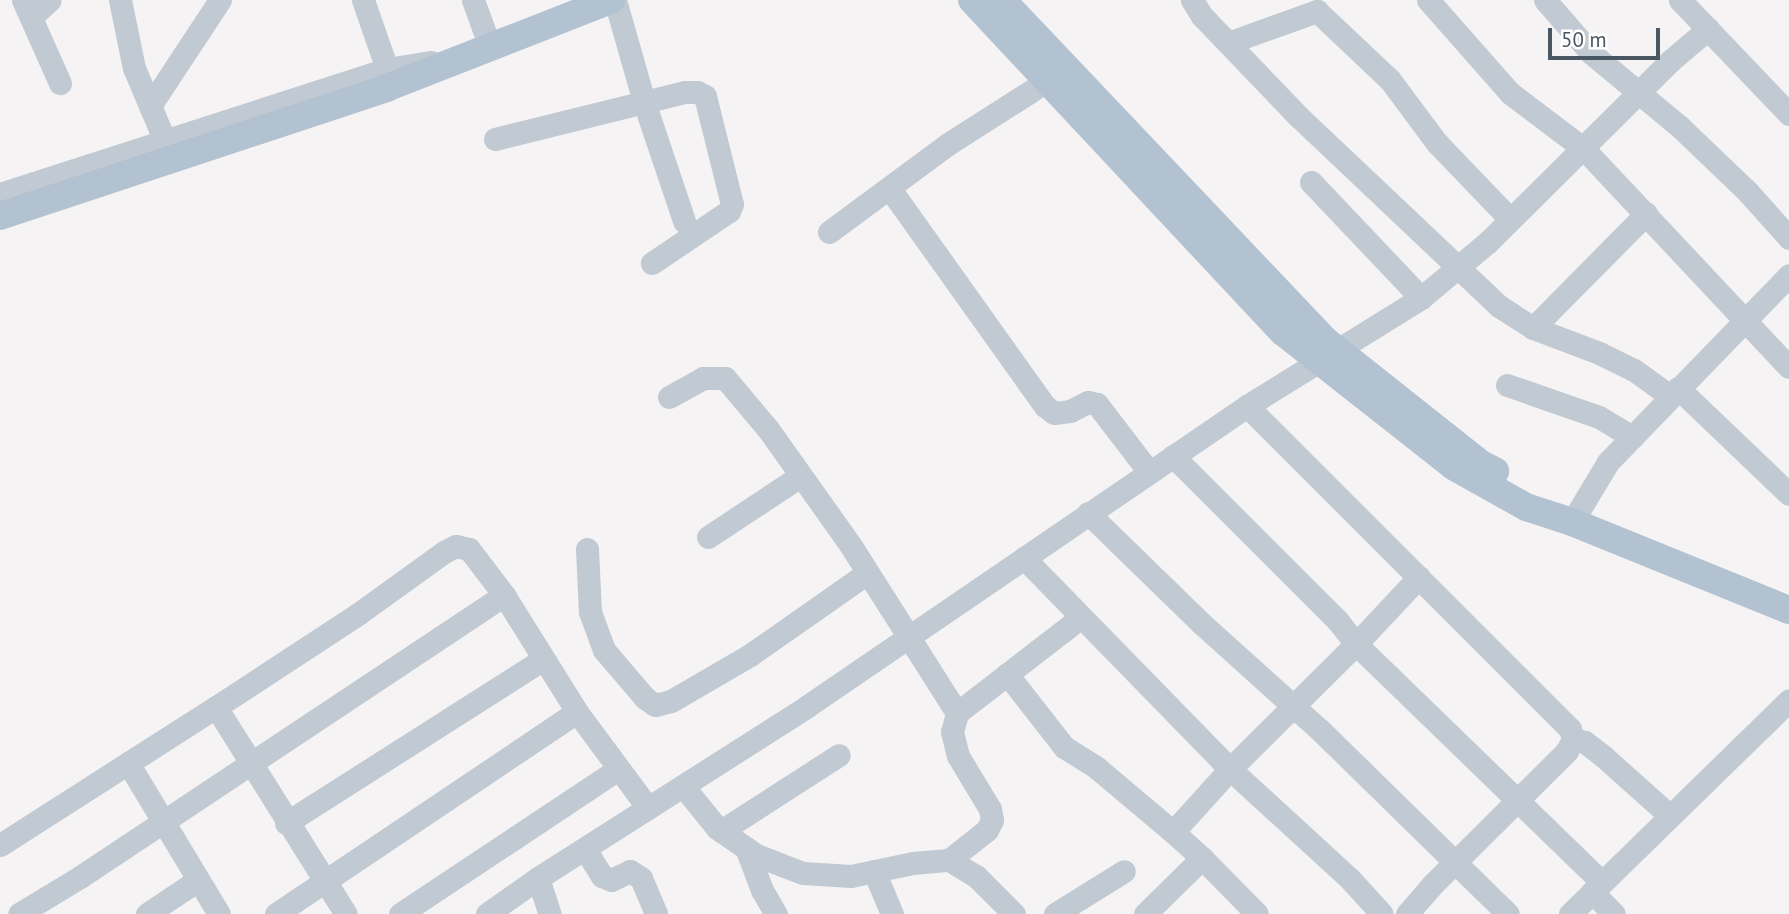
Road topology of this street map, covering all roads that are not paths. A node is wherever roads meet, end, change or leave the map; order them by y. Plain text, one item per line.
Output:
1 (50, 0) edge
2 (120, 0) edge
3 (220, 0) edge
4 (363, 0) edge
5 (472, 0) edge
6 (613, 0) edge
7 (1192, 0) edge
8 (1428, 0) edge
9 (1545, 0) edge
10 (1680, 0) edge
11 (999, 5) edge
12 (27, 8) edge
13 (1708, 29) junction
14 (1228, 43) junction
15 (490, 47) junction
16 (387, 79) junction
17 (1047, 82) junction
18 (60, 83) dead end
19 (1640, 93) junction
20 (644, 102) junction
21 (150, 106) junction
22 (1789, 114) edge
23 (495, 139) dead end
24 (165, 141) junction
25 (1584, 149) junction
26 (1311, 181) dead end
27 (890, 189) junction
28 (0, 194) edge
29 (1646, 214) junction
30 (0, 216) edge
31 (1510, 219) junction
32 (684, 220) dead end
33 (830, 232) dead end
34 (1789, 238) edge
35 (652, 263) dead end
36 (1460, 267) junction
37 (1789, 275) edge
38 (1421, 298) junction
39 (1746, 320) junction
40 (1533, 328) junction
41 (1329, 356) junction
42 (1789, 367) edge
43 (1507, 385) dead end
44 (1674, 392) junction
45 (669, 397) dead end
46 (1247, 406) junction
47 (1632, 437) junction
48 (1173, 456) junction
49 (1149, 472) junction
50 (800, 476) junction
51 (1789, 494) edge
52 (1088, 513) junction
53 (1576, 515) junction
54 (708, 537) dead end
55 (587, 549) dead end
56 (1024, 558) junction
57 (867, 573) junction
58 (1419, 577) junction
59 (1789, 590) edge
60 (504, 595) junction
61 (1789, 610) edge
62 (1081, 617) junction
63 (908, 637) junction
64 (1356, 644) junction
65 (543, 659) junction
66 (1007, 674) junction
67 (1789, 700) edge
68 (1292, 706) junction
69 (216, 708) junction
70 (578, 712) junction
71 (957, 713) junction
72 (1573, 739) junction
73 (839, 755) dead end
74 (128, 763) junction
75 (248, 764) junction
76 (618, 769) junction
77 (1230, 769) junction
78 (683, 786) junction
79 (1518, 801) junction
80 (648, 808) junction
81 (1670, 816) junction
82 (162, 821) junction
83 (286, 823) junction
84 (721, 831) junction
85 (1173, 832) junction
86 (0, 845) edge
87 (746, 848) junction
88 (585, 849) junction
89 (1202, 858) junction
90 (949, 860) junction
91 (1457, 862) junction
92 (874, 871) junction
93 (1124, 871) dead end
94 (538, 878) junction
95 (198, 880) junction
96 (324, 882) junction
97 (1597, 887) junction
98 (19, 914) edge
99 (147, 914) edge
100 (219, 914) edge
101 (276, 914) edge
102 (346, 914) edge
103 (400, 914) edge
104 (487, 914) edge
105 (550, 914) edge
106 (656, 914) edge
107 (776, 914) edge
108 (892, 914) edge
109 (1014, 914) edge
110 (1055, 914) edge
111 (1145, 914) edge
112 (1256, 914) edge
113 (1382, 914) edge
114 (1406, 914) edge
115 (1508, 914) edge
116 (1570, 914) edge
117 (1614, 914) edge

1 - 12 street
2 - 21 street
3 - 21 street
4 - 16 street
5 - 15 street
6 - 15 main road
6 - 20 street
7 - 14 street
8 - 25 street
9 - 19 street
10 - 13 street
11 - 17 main road
11 - 41 main road
12 - 18 street
13 - 19 street
13 - 22 street
14 - 31 street
14 - 36 street
15 - 16 main road
16 - 24 street
16 - 30 main road
17 - 27 street
17 - 41 main road
19 - 25 street
19 - 34 street
20 - 23 street
20 - 32 street
20 - 35 street
21 - 24 street
24 - 28 street
25 - 29 street
25 - 31 street
26 - 38 street
27 - 33 street
27 - 49 street
29 - 39 street
29 - 40 street
31 - 36 street
36 - 38 street
36 - 40 street
37 - 39 street
38 - 41 street
39 - 42 street
39 - 44 street
40 - 44 street
41 - 46 street
41 - 53 main road
43 - 47 street
44 - 47 street
44 - 51 street
45 - 50 street
46 - 48 street
46 - 58 street
47 - 53 street
48 - 49 street
48 - 64 street
49 - 52 street
50 - 54 street
50 - 57 street
52 - 56 street
52 - 68 street
53 - 59 main road
53 - 61 main road
55 - 57 street
56 - 62 street
56 - 63 street
57 - 63 street
58 - 64 street
58 - 72 street
60 - 65 street
60 - 69 street
60 - 75 street
62 - 66 street
62 - 77 street
63 - 71 street
63 - 78 street
64 - 68 street
64 - 79 street
65 - 70 street
65 - 83 street
66 - 71 street
66 - 85 street
67 - 81 street
68 - 77 street
68 - 91 street
69 - 74 street
69 - 75 street
70 - 76 street
70 - 96 street
71 - 90 street
72 - 79 street
72 - 81 street
73 - 84 street
74 - 82 street
74 - 86 street
75 - 82 street
75 - 83 street
76 - 80 street
76 - 103 street
77 - 85 street
77 - 113 street
78 - 80 street
78 - 84 street
79 - 91 street
79 - 97 street
80 - 88 street
81 - 97 street
82 - 95 street
82 - 98 street
83 - 96 street
84 - 87 street
85 - 89 street
87 - 92 street
87 - 107 street
88 - 94 street
88 - 106 street
89 - 111 street
89 - 112 street
90 - 92 street
90 - 109 street
91 - 114 street
91 - 115 street
92 - 108 street
93 - 110 street
94 - 104 street
94 - 105 street
95 - 99 street
95 - 100 street
96 - 101 street
96 - 102 street
97 - 116 street
97 - 117 street

